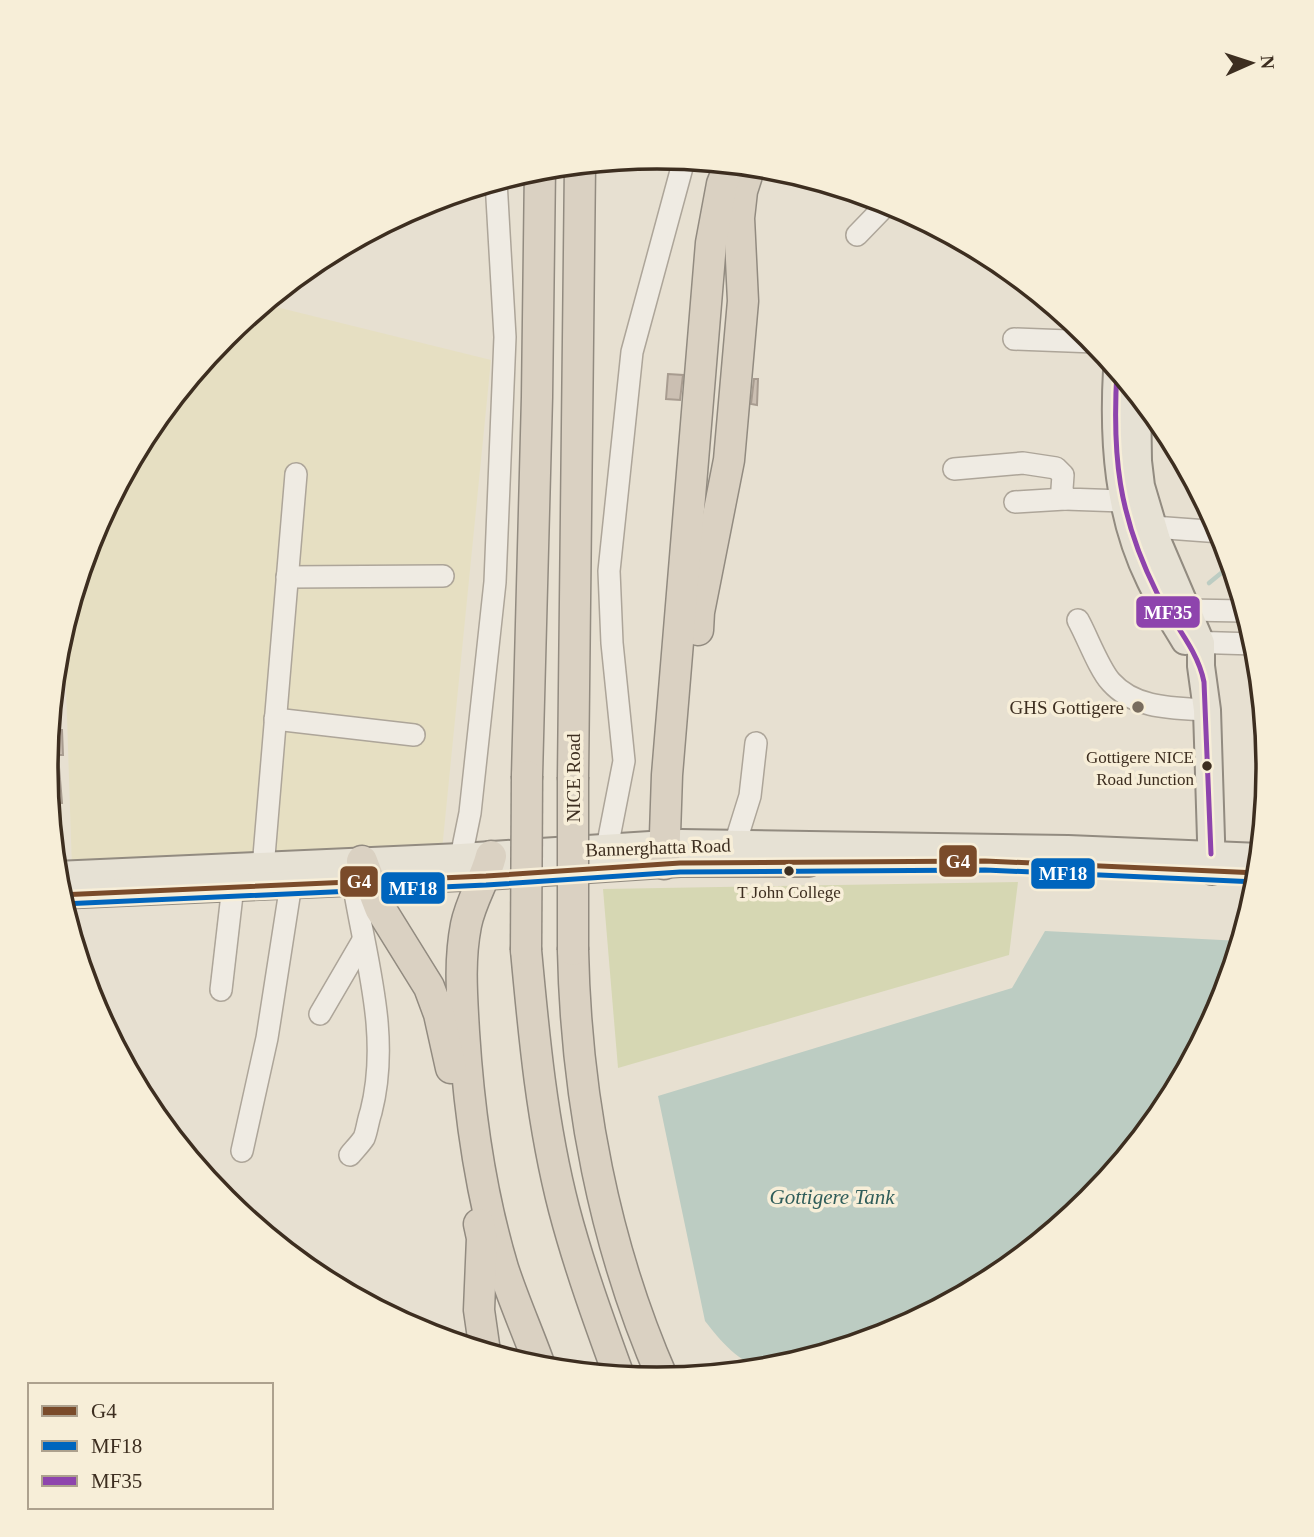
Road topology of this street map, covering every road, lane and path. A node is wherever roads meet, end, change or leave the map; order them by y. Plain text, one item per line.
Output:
1 (681, 170) edge
2 (726, 173) edge
3 (580, 174) edge
4 (747, 176) edge
5 (540, 181) edge
6 (497, 192) edge
7 (879, 212) edge
8 (857, 235) dead end
9 (1014, 339) dead end
10 (1077, 341) edge
11 (1118, 386) edge
12 (1138, 412) edge
13 (954, 469) dead end
14 (296, 474) dead end
15 (1065, 499) junction
16 (1123, 500) junction
17 (1015, 502) dead end
18 (1153, 527) junction
19 (1208, 532) edge
20 (443, 576) dead end
21 (287, 577) junction
22 (1187, 610) junction
23 (1235, 611) edge
24 (1078, 620) dead end
25 (1244, 646) edge
26 (1196, 650) junction
27 (1207, 710) junction
28 (275, 719) junction
29 (414, 735) dead end
30 (756, 743) dead end
31 (735, 844) junction
32 (607, 848) junction
33 (673, 853) junction
34 (461, 857) junction
35 (1249, 859) edge
36 (1211, 862) junction
37 (488, 866) junction
38 (1247, 870) edge
39 (361, 874) junction
40 (67, 875) edge
41 (262, 875) junction
42 (291, 884) junction
43 (233, 886) junction
44 (71, 894) edge
45 (362, 942) junction
46 (221, 990) dead end
47 (320, 1014) dead end
48 (242, 1151) dead end
49 (350, 1155) dead end
50 (489, 1236) junction
51 (503, 1269) junction
52 (484, 1342) edge
53 (520, 1351) edge
54 (536, 1355) edge
55 (615, 1366) edge
56 (659, 1368) edge

1 - 32 street
2 - 33 highway
3 - 56 highway, NICE Road, bridge
4 - 33 highway
5 - 55 highway, bridge
6 - 34 street
7 - 8 street
9 - 10 street
11 - 16 main road
12 - 18 main road
13 - 15 street
14 - 21 street
15 - 16 street
15 - 17 street
16 - 26 main road
18 - 19 street
18 - 22 main road
20 - 21 street
21 - 28 street
22 - 23 street
22 - 26 main road
24 - 27 street
25 - 26 street
26 - 27 main road
27 - 36 main road
28 - 29 street
28 - 41 street
30 - 31 street
31 - 33 main road, Bannerghatta Road
31 - 36 main road, Bannerghatta Road
32 - 33 main road, Bannerghatta Road
32 - 37 main road, Bannerghatta Road
33 - 36 main road, Bannerghatta Road
33 - 37 main road, Bannerghatta Road
34 - 37 main road, Bannerghatta Road
34 - 39 main road, Bannerghatta Road
35 - 36 main road, Bannerghatta Road
36 - 38 main road, Bannerghatta Road
37 - 39 main road, Bannerghatta Road
37 - 50 highway
39 - 41 main road, Bannerghatta Road
39 - 42 main road, Bannerghatta Road
39 - 45 street
39 - 50 highway
40 - 41 main road, Bannerghatta Road
41 - 42 main road, Bannerghatta Road
41 - 43 main road, Bannerghatta Road
42 - 48 street
43 - 44 main road, Bannerghatta Road
43 - 46 street
45 - 47 street
45 - 49 street
50 - 51 highway
50 - 52 highway
51 - 53 highway
51 - 54 highway

